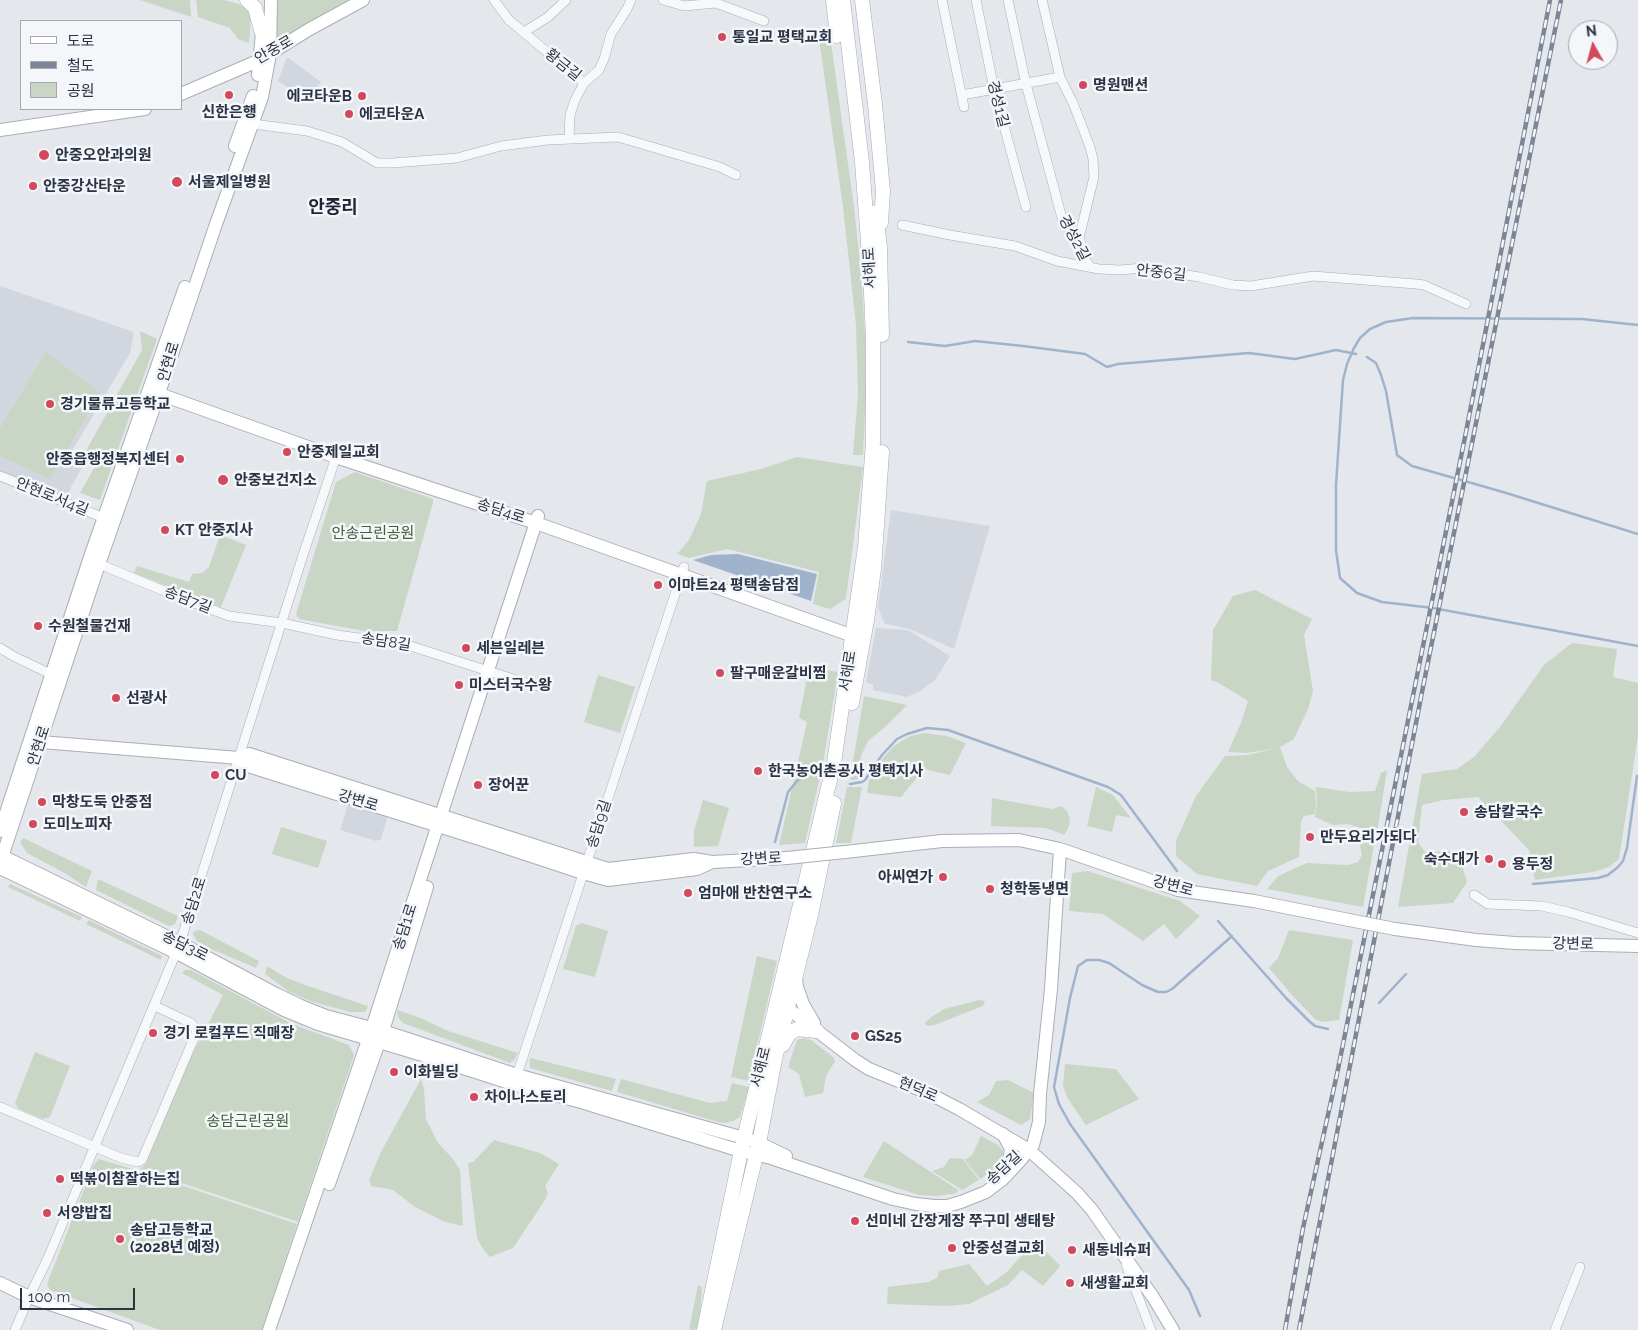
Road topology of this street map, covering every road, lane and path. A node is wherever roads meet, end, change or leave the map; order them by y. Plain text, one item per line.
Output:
1 (247, 0) edge
2 (264, 0) edge
3 (271, 0) edge
4 (363, 0) edge
5 (494, 0) edge
6 (566, 0) edge
7 (631, 0) edge
8 (663, 0) edge
9 (833, 0) edge
10 (843, 0) edge
11 (852, 0) edge
12 (862, 0) edge
13 (942, 0) edge
14 (976, 0) edge
15 (1008, 0) edge
16 (1042, 0) edge
17 (764, 21) dead end
18 (850, 30) junction
19 (524, 32) junction
20 (262, 33) junction
21 (265, 57) junction
22 (1060, 77) junction
23 (584, 83) junction
24 (1026, 84) junction
25 (994, 89) junction
26 (182, 94) edge
27 (962, 95) junction
28 (964, 107) dead end
29 (138, 110) edge
30 (253, 124) junction
31 (0, 130) edge
32 (569, 138) junction
33 (736, 174) dead end
34 (1026, 208) dead end
35 (902, 225) dead end
36 (880, 248) junction
37 (1089, 266) junction
38 (870, 269) junction
39 (1466, 304) dead end
40 (155, 388) junction
41 (325, 448) junction
42 (336, 457) junction
43 (0, 476) edge
44 (109, 520) junction
45 (541, 521) junction
46 (99, 564) junction
47 (682, 570) junction
48 (282, 623) junction
49 (854, 632) junction
50 (0, 648) edge
51 (491, 672) junction
52 (56, 676) junction
53 (534, 686) dead end
54 (41, 742) junction
55 (239, 758) junction
56 (443, 822) junction
57 (0, 832) edge
58 (1060, 849) junction
59 (1, 860) edge
60 (585, 868) junction
61 (1474, 896) dead end
62 (1638, 933) edge
63 (1638, 946) edge
64 (179, 948) junction
65 (796, 976) junction
66 (784, 1001) junction
67 (155, 1006) junction
68 (816, 1027) junction
69 (376, 1035) junction
70 (775, 1059) junction
71 (517, 1075) junction
72 (0, 1107) edge
73 (1003, 1134) junction
74 (742, 1144) junction
75 (1029, 1146) junction
76 (94, 1148) junction
77 (758, 1149) junction
78 (1006, 1169) junction
79 (1122, 1253) junction
80 (1580, 1267) dead end
81 (0, 1283) edge
82 (0, 1293) edge
83 (27, 1301) junction
84 (15, 1330) edge
85 (99, 1330) edge
86 (127, 1330) edge
87 (270, 1330) edge
88 (278, 1330) edge
89 (704, 1330) edge
90 (714, 1330) edge
91 (1151, 1330) edge
92 (1173, 1330) edge
93 (1555, 1330) edge

1 - 20 main road
2 - 20 main road, 안현로
3 - 21 main road, 안현로
4 - 21 main road, 안중로
5 - 19 street, 황금길
6 - 19 street
7 - 23 street, 황금길
8 - 17 street
9 - 38 main road
10 - 18 main road, 서해로
11 - 18 main road, 서해로
12 - 36 main road
13 - 27 street
14 - 25 street, 경성1길
15 - 24 street, 경성2길
16 - 22 street, 경성2길
18 - 36 main road, 서해로
18 - 38 main road, 서해로
19 - 23 street, 황금길
20 - 21 main road, 안현로
21 - 26 main road, 안중로
21 - 30 main road, 안현로
21 - 40 main road, 안현로
22 - 24 street
22 - 37 street, 경성2길
23 - 32 street
24 - 25 street
24 - 37 street, 경성2길
25 - 27 street
25 - 34 street, 경성1길
27 - 28 street
29 - 31 main road
30 - 32 street
30 - 40 main road, 안현로
32 - 33 street
35 - 37 street, 안중6길
36 - 65 main road, 서해로
37 - 39 street, 안중6길
38 - 49 main road, 서해로
40 - 41 main road, 송담4로
40 - 42 main road, 송담4로
40 - 44 main road, 안현로
41 - 42 main road
41 - 45 main road, 송담4로
42 - 45 main road, 송담4로
42 - 48 street, 송담2로
43 - 44 street, 안현로서4길
44 - 46 main road, 안현로
44 - 52 main road, 안현로
45 - 47 main road, 송담4로
45 - 51 main road, 송담1로
46 - 48 street, 송담7길
46 - 52 main road, 안현로
47 - 49 main road, 송담4로
47 - 60 street, 송담9길
48 - 51 street, 송담8길
48 - 55 street, 송담2로
49 - 66 main road, 서해로
50 - 52 street
51 - 53 street
51 - 56 main road, 송담1로
52 - 54 main road, 안현로
52 - 57 main road, 안현로
54 - 55 main road, 강변로
54 - 59 main road, 안현로
55 - 56 main road, 강변로
55 - 64 street, 송담2로
56 - 60 main road, 강변로
56 - 69 main road, 송담1로
58 - 60 main road, 강변로, bridge
58 - 63 main road, 강변로, bridge
58 - 75 main road
59 - 64 main road, 송담3로
60 - 71 street, 송담9길
61 - 62 street
64 - 67 street, 송담2로
64 - 69 main road, 송담3로
65 - 66 main road, 서해로
65 - 68 main road
66 - 68 main road, 현덕로
66 - 70 main road, 서해로
66 - 74 main road, 서해로
67 - 76 street, 송담2로
67 - 76 street
68 - 70 main road
68 - 73 main road, 현덕로
68 - 75 main road, 현덕로
69 - 71 main road
69 - 74 main road
69 - 87 main road, 송담1로
69 - 88 main road, 송담1로
70 - 77 main road, 서해로
71 - 74 main road
72 - 76 street
73 - 75 main road, 현덕로
73 - 78 main road
74 - 77 main road
74 - 89 main road, 서해로
75 - 77 main road
75 - 78 main road, 송담길
75 - 79 main road, 현덕로
76 - 83 street, 송담2로
77 - 78 main road, 송담길
77 - 90 main road, 서해로
79 - 91 street
79 - 92 main road, 현덕로
80 - 93 street
81 - 83 main road
82 - 83 main road
83 - 84 street, 송담2로
83 - 85 main road
83 - 86 main road

